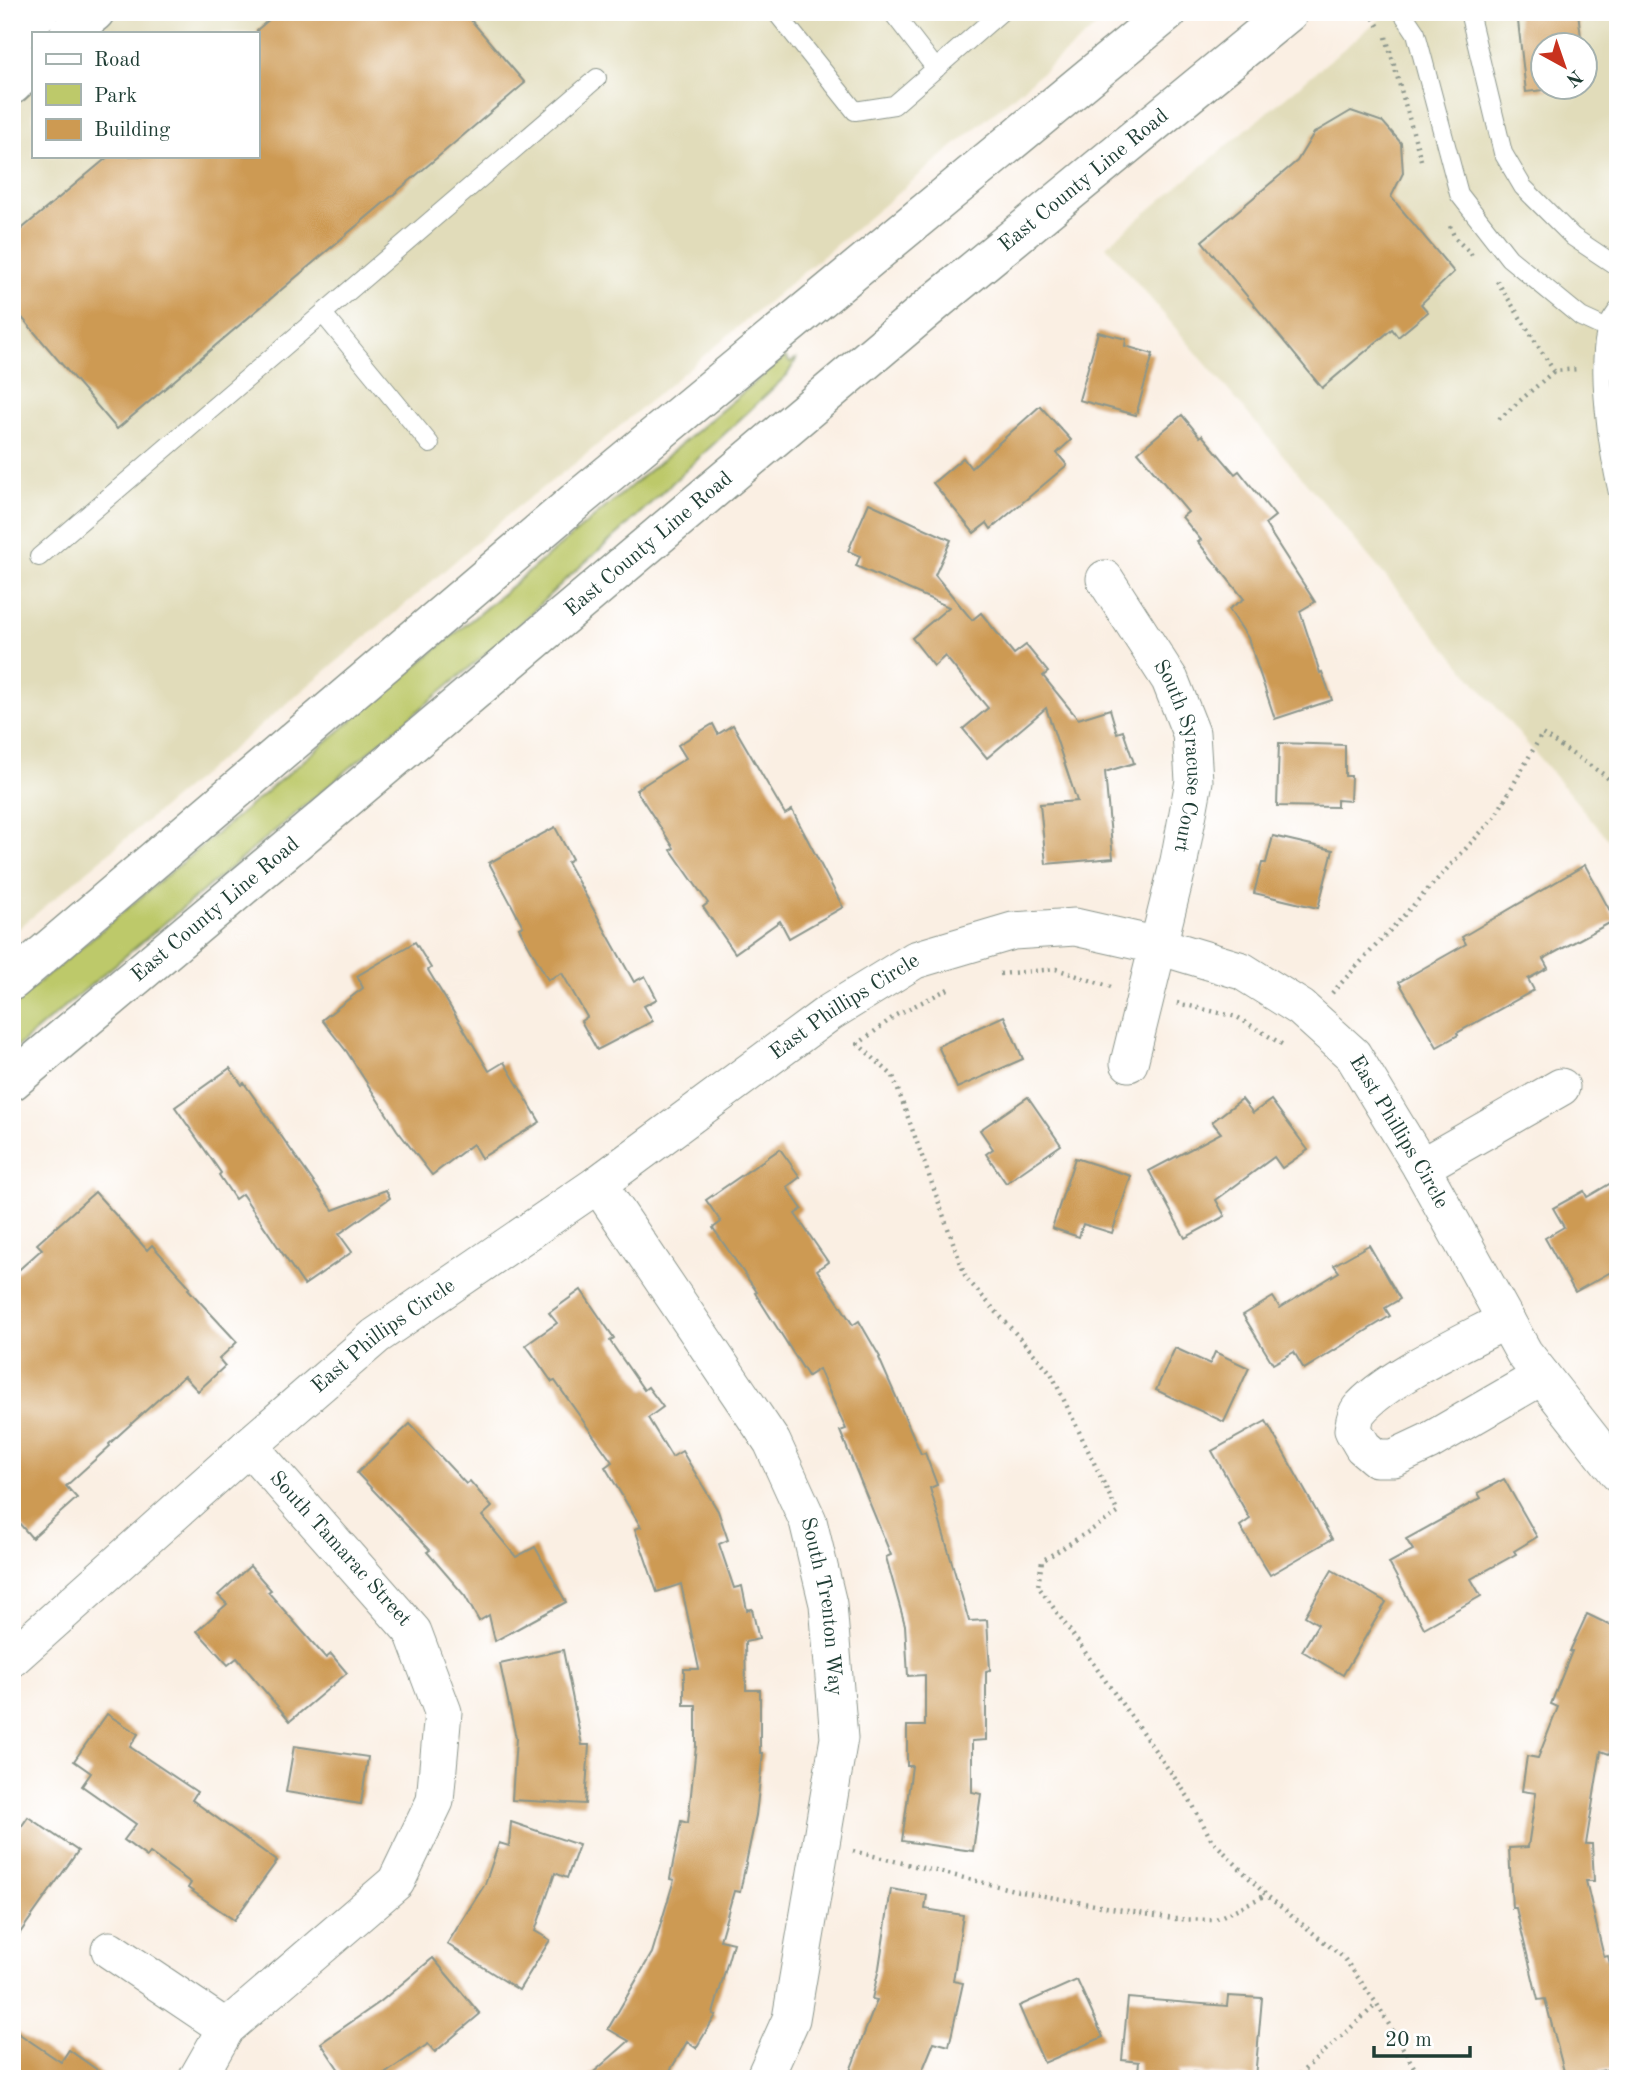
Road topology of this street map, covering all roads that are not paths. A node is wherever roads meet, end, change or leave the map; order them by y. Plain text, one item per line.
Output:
1 (39, 12) edge
2 (95, 12) edge
3 (892, 12) edge
4 (1001, 12) edge
5 (1168, 12) edge
6 (1289, 12) edge
7 (1402, 12) edge
8 (1469, 12) edge
9 (787, 16) edge
10 (70, 32) edge
11 (12, 38) edge
12 (32, 66) edge
13 (936, 69) junction
14 (597, 78) dead end
15 (12, 85) edge
16 (1618, 267) edge
17 (1618, 310) edge
18 (324, 315) junction
19 (1607, 330) junction
20 (430, 444) dead end
21 (1618, 493) edge
22 (39, 557) dead end
23 (1105, 579) dead end
24 (1159, 947) junction
25 (12, 981) edge
26 (1129, 1063) dead end
27 (12, 1081) edge
28 (1561, 1087) dead end
29 (1422, 1167) junction
30 (598, 1184) junction
31 (1506, 1320) junction
32 (1542, 1376) junction
33 (249, 1446) junction
34 (1618, 1473) edge
35 (12, 1658) edge
36 (110, 1950) dead end
37 (226, 2028) junction
38 (197, 2079) edge
39 (764, 2079) edge

1 - 11 main road
2 - 10 main road
3 - 13 lane
4 - 13 lane
5 - 25 main road
6 - 27 main road, East County Line Road
7 - 19 lane
8 - 16 lane
9 - 13 lane
12 - 15 main road
14 - 18 lane
17 - 19 lane
18 - 20 lane
18 - 22 lane
19 - 21 lane
23 - 24 street, South Syracuse Court
24 - 26 street, South Syracuse Court
24 - 29 street, East Phillips Circle
24 - 30 street, East Phillips Circle
28 - 29 street
29 - 31 street, East Phillips Circle
30 - 33 street, East Phillips Circle
30 - 39 street, South Trenton Way
31 - 32 street, East Phillips Circle
31 - 32 street
32 - 34 street, East Phillips Circle
33 - 35 street, East Phillips Circle
33 - 37 street, South Tamarac Street
36 - 37 street
37 - 38 street, South Tamarac Street

